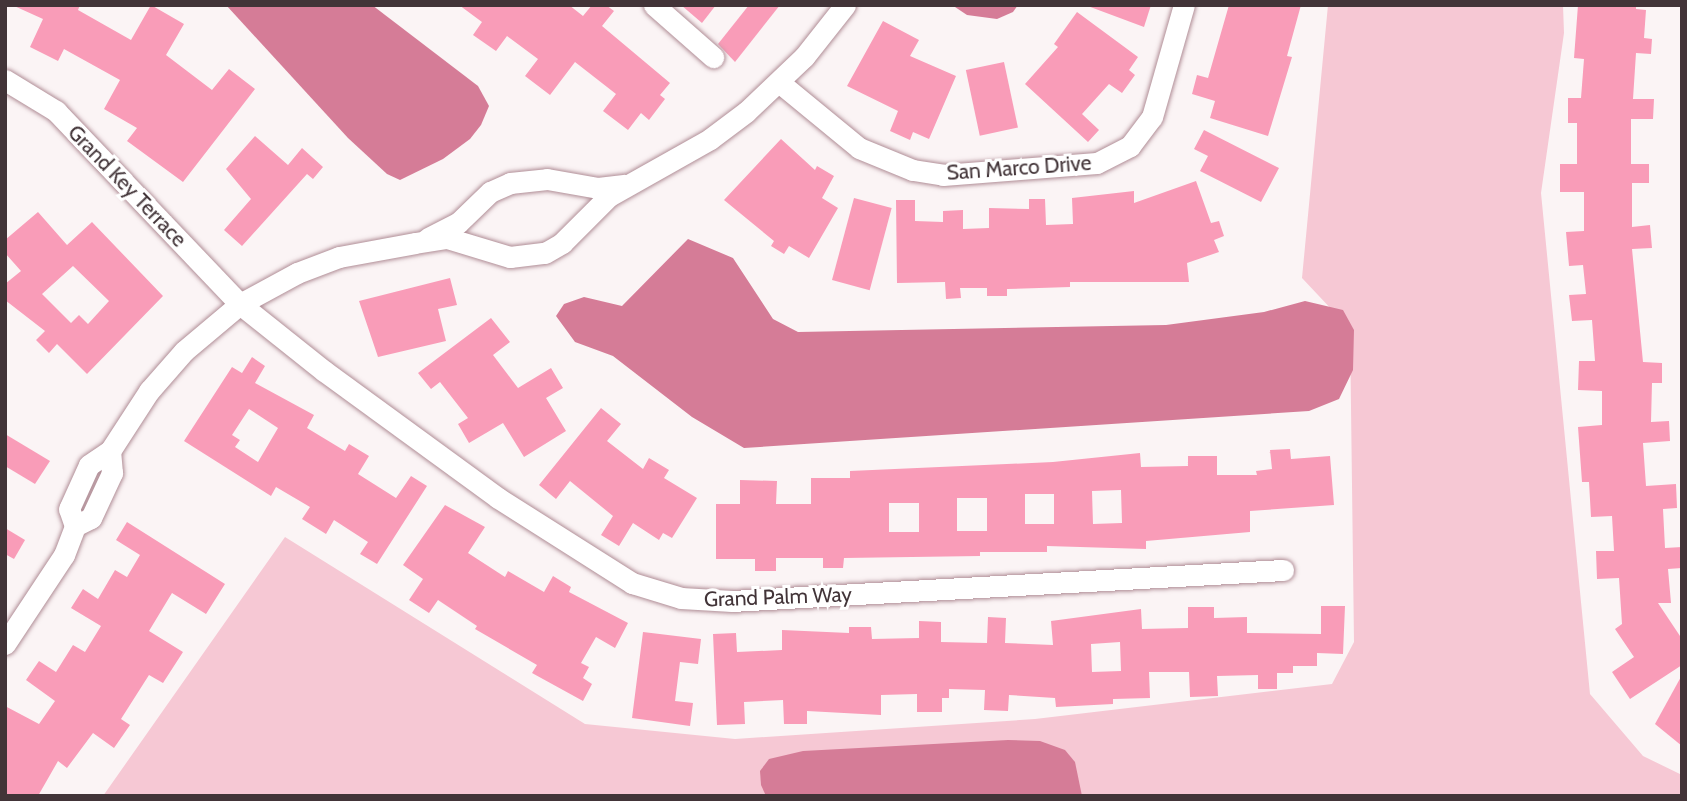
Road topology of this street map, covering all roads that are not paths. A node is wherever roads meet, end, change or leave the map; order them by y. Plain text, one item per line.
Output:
1 (654, 5) edge
2 (845, 5) edge
3 (1184, 5) edge
4 (713, 57) dead end
5 (5, 80) edge
6 (780, 83) junction
7 (624, 186) junction
8 (415, 243) junction
9 (240, 304) junction
10 (1283, 570) dead end
11 (5, 644) edge

1 - 4 street
2 - 6 street
3 - 6 street, San Marco Drive
5 - 9 street, Grand Key Terrace
6 - 7 street
7 - 8 street
7 - 8 street
8 - 9 street
9 - 10 street, Grand Palm Way
9 - 11 street

